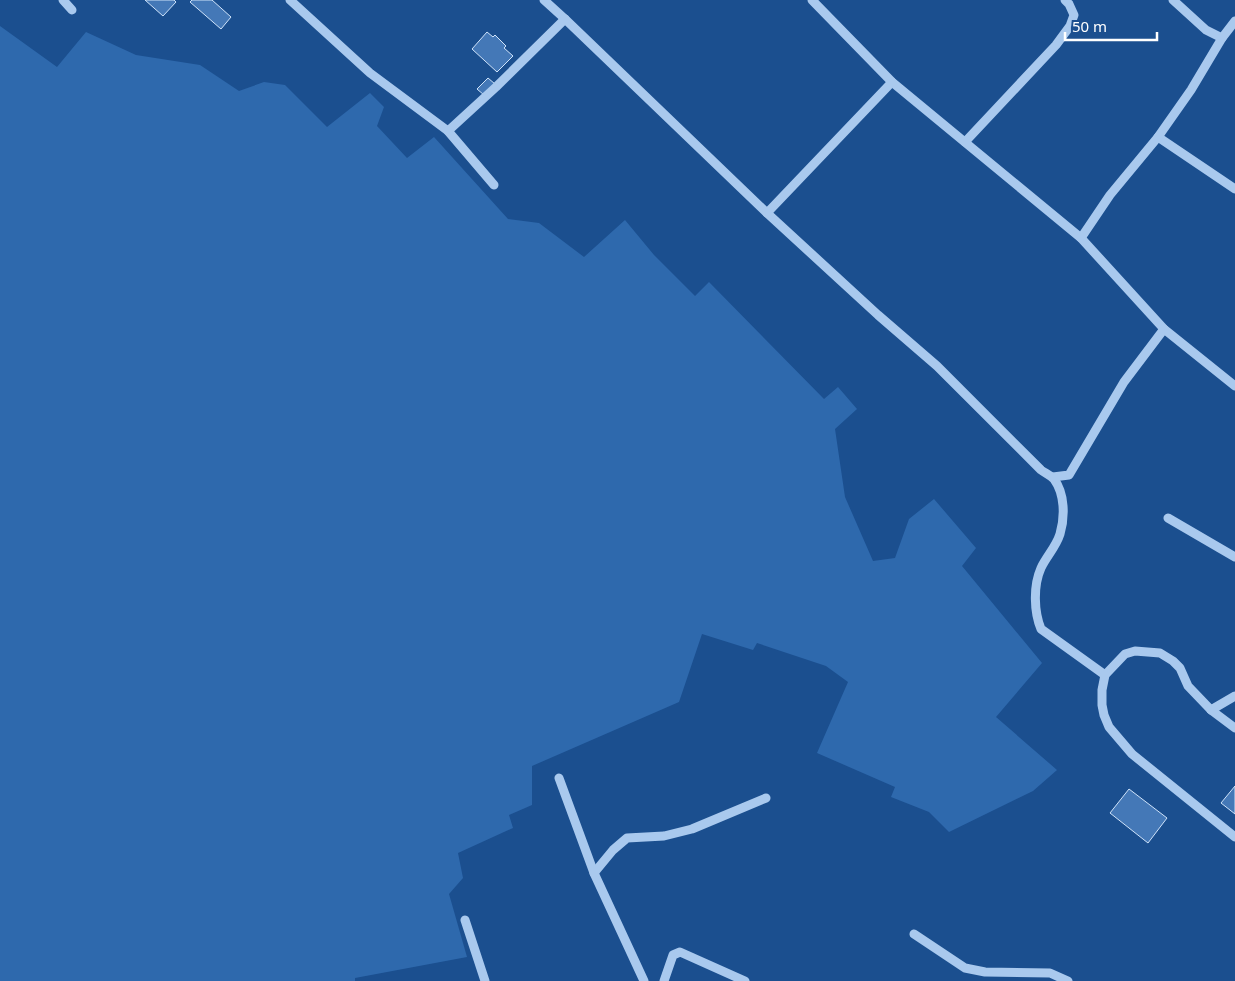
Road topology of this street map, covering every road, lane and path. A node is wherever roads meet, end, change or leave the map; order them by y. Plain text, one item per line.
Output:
1 (63, 0) edge
2 (290, 0) edge
3 (544, 0) edge
4 (812, 0) edge
5 (1065, 0) edge
6 (1173, 0) edge
7 (72, 10) dead end
8 (565, 19) junction
9 (1235, 21) edge
10 (1222, 38) junction
11 (892, 82) junction
12 (448, 131) junction
13 (1158, 137) junction
14 (966, 142) junction
15 (494, 185) dead end
16 (1235, 189) edge
17 (767, 213) junction
18 (1080, 238) junction
19 (1164, 329) junction
20 (1235, 386) edge
21 (1069, 475) junction
22 (1052, 477) junction
23 (1062, 493) junction
24 (1168, 518) dead end
25 (1235, 557) edge
26 (1105, 675) junction
27 (1235, 696) edge
28 (1211, 710) junction
29 (1235, 728) edge
30 (560, 778) dead end
31 (766, 798) dead end
32 (1235, 837) edge
33 (594, 873) junction
34 (465, 920) dead end
35 (914, 934) dead end
36 (485, 981) edge
37 (644, 981) edge
38 (664, 981) edge
39 (745, 981) edge
40 (1068, 981) edge

1 - 7 street
2 - 12 street
3 - 8 street
4 - 11 street
5 - 14 street
6 - 10 street
8 - 12 street
8 - 17 street
9 - 10 street
10 - 13 street
11 - 14 street
11 - 17 street
12 - 15 street
13 - 16 street
13 - 18 street
14 - 18 street
17 - 22 street
18 - 19 street
19 - 20 street
19 - 21 street
21 - 22 street
21 - 23 street
22 - 23 street
23 - 26 street
24 - 25 street
26 - 28 street
26 - 32 street
27 - 28 street
28 - 29 street
30 - 33 street
31 - 33 street
33 - 37 street
34 - 36 street
35 - 40 street
38 - 39 street

